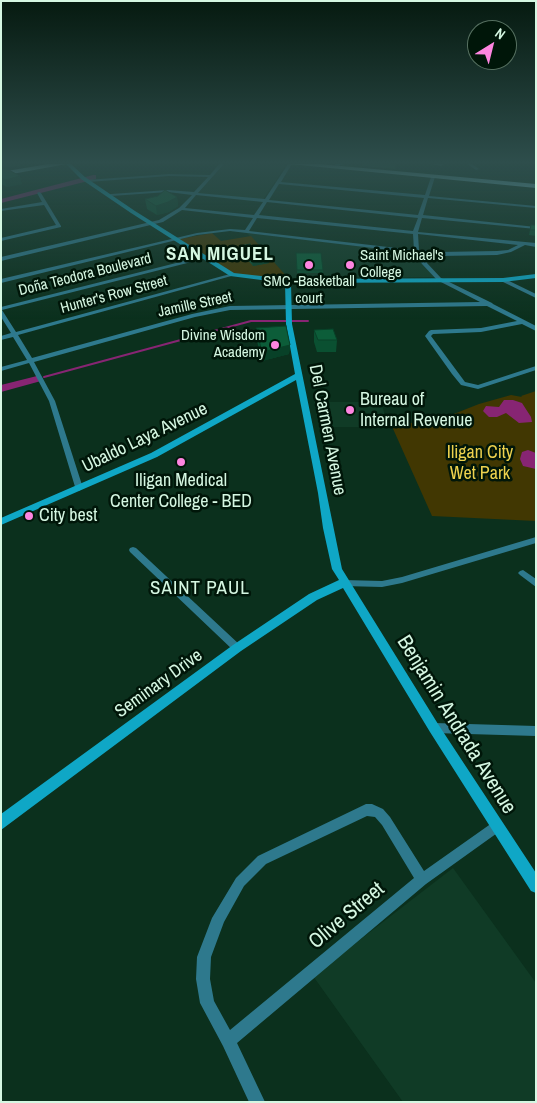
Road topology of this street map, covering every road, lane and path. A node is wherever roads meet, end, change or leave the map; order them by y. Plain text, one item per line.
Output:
1 (52, 215) edge
2 (140, 215) edge
3 (172, 215) edge
4 (249, 215) edge
5 (416, 215) edge
6 (255, 216) junction
7 (421, 216) junction
8 (152, 224) junction
9 (536, 228) edge
10 (247, 230) junction
11 (415, 233) junction
12 (176, 239) junction
13 (1, 240) edge
14 (524, 244) junction
15 (536, 246) edge
16 (417, 251) junction
17 (202, 257) junction
18 (1, 259) edge
19 (232, 275) junction
20 (536, 276) edge
21 (439, 279) junction
22 (503, 280) junction
23 (1, 281) edge
24 (288, 281) junction
25 (536, 296) edge
26 (490, 304) junction
27 (288, 307) junction
28 (1, 309) edge
29 (523, 322) junction
30 (536, 329) edge
31 (16, 334) junction
32 (1, 338) edge
33 (31, 361) junction
34 (536, 368) edge
35 (1, 369) edge
36 (299, 375) junction
37 (79, 488) junction
38 (1, 522) edge
39 (536, 540) edge
40 (133, 550) dead end
41 (523, 573) dead end
42 (344, 584) junction
43 (536, 584) edge
44 (237, 648) junction
45 (434, 728) junction
46 (536, 731) edge
47 (1, 823) edge
48 (496, 827) junction
49 (422, 880) junction
50 (536, 886) edge
51 (228, 1041) junction
52 (257, 1102) edge

1 - 13 street
2 - 8 street
3 - 8 street
4 - 6 street
5 - 7 street
6 - 10 street
6 - 11 street
7 - 9 street
7 - 11 street
8 - 12 street
8 - 18 street
10 - 12 street
10 - 16 street
11 - 14 street
11 - 16 street
12 - 17 street
12 - 23 street
14 - 15 street
14 - 16 street
16 - 21 street
17 - 19 street
17 - 28 street, Doña Teodora Boulevard
19 - 24 street
19 - 31 street, Hunter's Row Street
20 - 22 street
21 - 22 street
21 - 24 street
21 - 26 street
22 - 25 street
24 - 27 street, Del Carmen Avenue
26 - 27 street, Jamille Street
26 - 29 street
27 - 33 street, Jamille Street
27 - 36 street, Del Carmen Avenue
28 - 31 street
29 - 30 street
29 - 34 street
31 - 32 street, Hunter's Row Street
31 - 33 street
33 - 35 street, Jamille Street
33 - 37 street
36 - 37 street, Ubaldo Laya Avenue
36 - 42 street, Del Carmen Avenue
37 - 38 street, Ubaldo Laya Avenue
39 - 42 street
40 - 44 street
41 - 43 street
42 - 44 street, Seminary Drive
42 - 45 street, Benjamin Andrada Avenue
44 - 47 street, Seminary Drive
45 - 46 street
45 - 48 street, Benjamin Andrada Avenue
48 - 49 street, Olive Street
48 - 50 street, Benjamin Andrada Avenue
49 - 51 street, Olive Street
49 - 51 street
51 - 52 street

